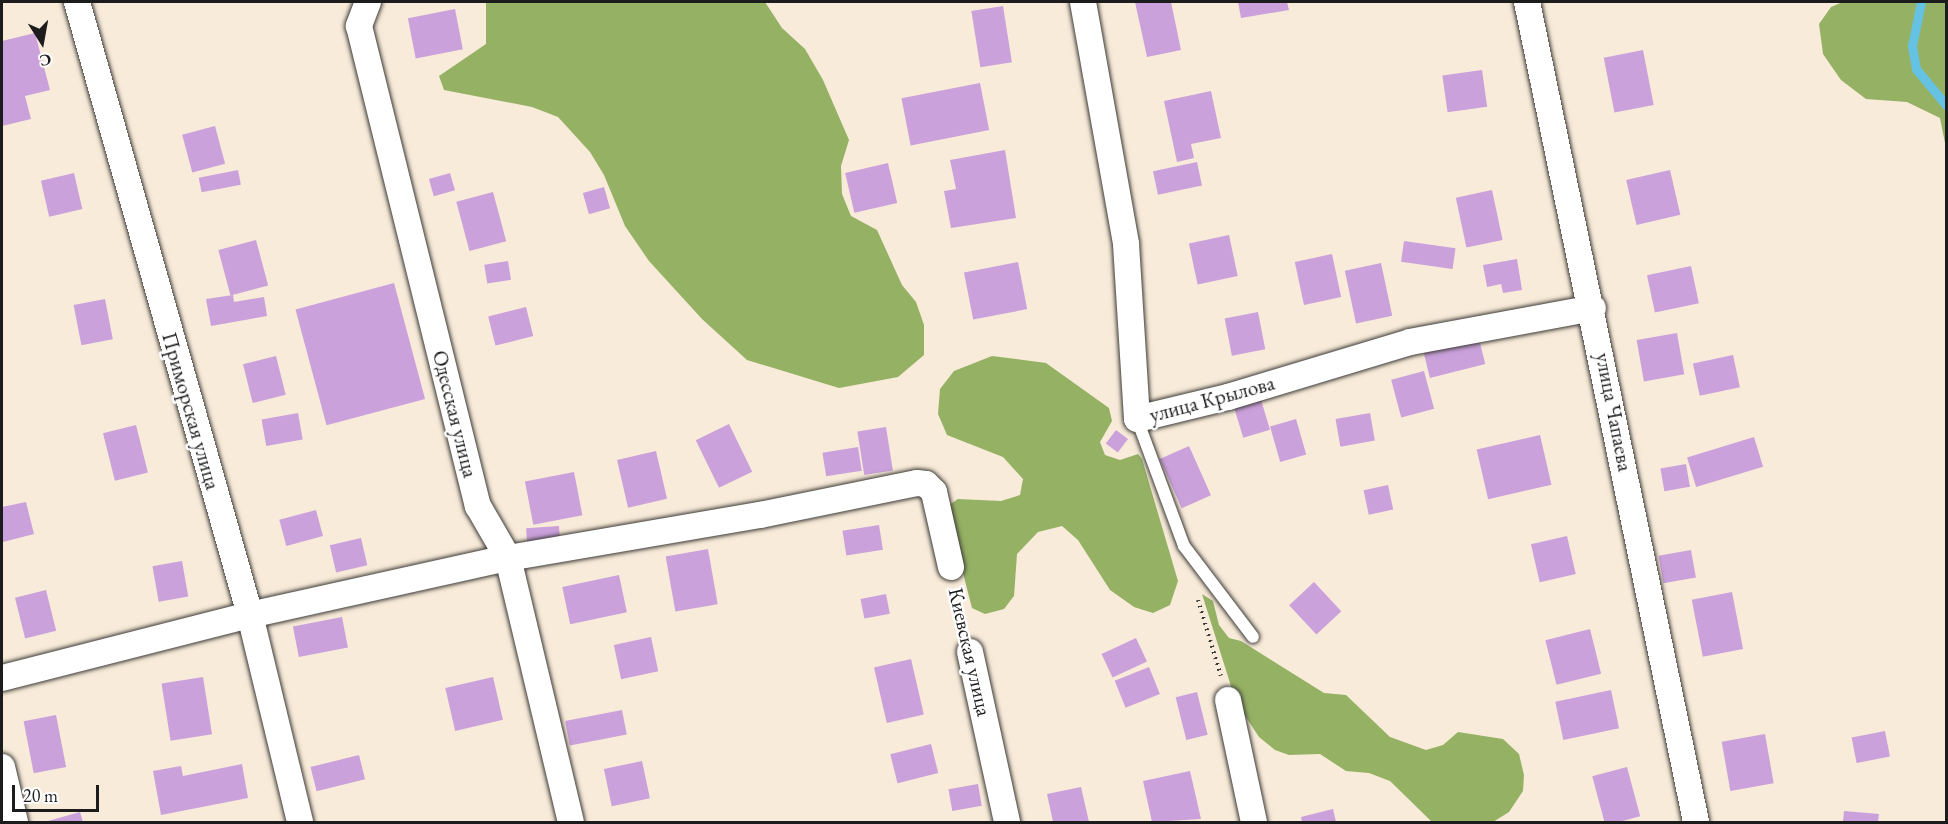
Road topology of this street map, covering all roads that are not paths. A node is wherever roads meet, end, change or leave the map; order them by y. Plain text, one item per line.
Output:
1 (77, 2) edge
2 (368, 2) edge
3 (1083, 2) edge
4 (1527, 2) edge
5 (1593, 308) junction
6 (1137, 419) junction
7 (508, 558) junction
8 (951, 567) road end
9 (250, 615) junction
10 (1253, 637) dead end
11 (970, 652) road end
12 (2, 678) edge
13 (1228, 700) road end
14 (2, 767) edge
15 (15, 822) edge
16 (300, 822) edge
17 (571, 822) edge
18 (1008, 822) edge
19 (1254, 822) edge
20 (1696, 822) edge

1 - 9 street, Приморская улица
2 - 7 street, Одесская улица
3 - 6 street, улица Крылова
4 - 5 street, улица Чапаева
5 - 6 street, улица Крылова
5 - 20 street, улица Чапаева
6 - 10 lane
7 - 8 street, Киевская улица
7 - 9 street
7 - 17 street, Одесская улица
9 - 12 street
9 - 16 street, Приморская улица
11 - 18 street, Киевская улица
13 - 19 street
14 - 15 street

